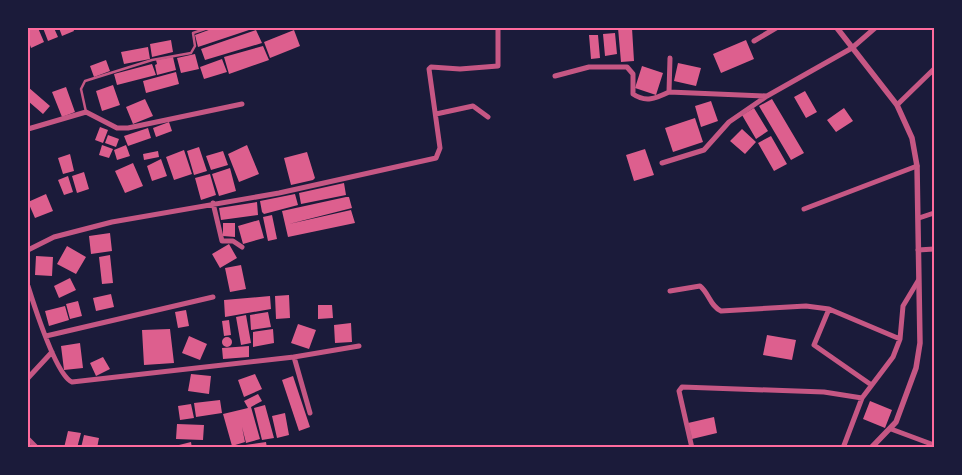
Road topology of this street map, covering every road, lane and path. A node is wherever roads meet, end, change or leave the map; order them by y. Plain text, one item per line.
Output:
1 (208, 28) edge
2 (498, 28) edge
3 (776, 28) edge
4 (837, 28) edge
5 (875, 28) edge
6 (754, 41) dead end
7 (852, 48) junction
8 (670, 58) dead end
9 (934, 72) edge
10 (555, 76) dead end
11 (669, 92) junction
12 (767, 96) junction
13 (242, 104) dead end
14 (897, 105) junction
15 (86, 112) junction
16 (436, 114) junction
17 (488, 117) dead end
18 (28, 129) edge
19 (662, 163) dead end
20 (917, 166) junction
21 (213, 204) junction
22 (804, 209) dead end
23 (934, 213) edge
24 (919, 218) junction
25 (242, 247) dead end
26 (934, 249) edge
27 (28, 250) edge
28 (918, 250) junction
29 (918, 281) junction
30 (28, 286) edge
31 (670, 290) dead end
32 (213, 297) dead end
33 (829, 309) junction
34 (46, 336) junction
35 (900, 340) junction
36 (359, 346) dead end
37 (52, 352) junction
38 (294, 356) junction
39 (28, 378) edge
40 (870, 384) junction
41 (862, 398) junction
42 (310, 413) dead end
43 (891, 428) junction
44 (28, 439) edge
45 (934, 445) edge
46 (37, 448) edge
47 (692, 448) edge
48 (843, 448) edge
49 (871, 448) edge

1 - 15 lane
2 - 16 street
3 - 6 street
4 - 7 street
5 - 7 street
7 - 12 street
7 - 14 street
8 - 11 street
9 - 14 street
10 - 11 street
11 - 12 street
12 - 19 street
13 - 15 street
14 - 20 street
15 - 18 street
16 - 17 street
16 - 21 street
20 - 22 street
20 - 24 street
21 - 25 street
21 - 27 street
23 - 24 street
24 - 28 street
26 - 28 street
28 - 29 street
29 - 35 street
29 - 43 street
30 - 34 street
31 - 33 street
32 - 34 street
33 - 35 street
33 - 40 street
34 - 37 street
35 - 40 street
36 - 38 street
37 - 38 street
37 - 39 street
38 - 42 street
40 - 41 street
41 - 47 street
41 - 48 street
43 - 45 street
43 - 49 street
44 - 46 street

